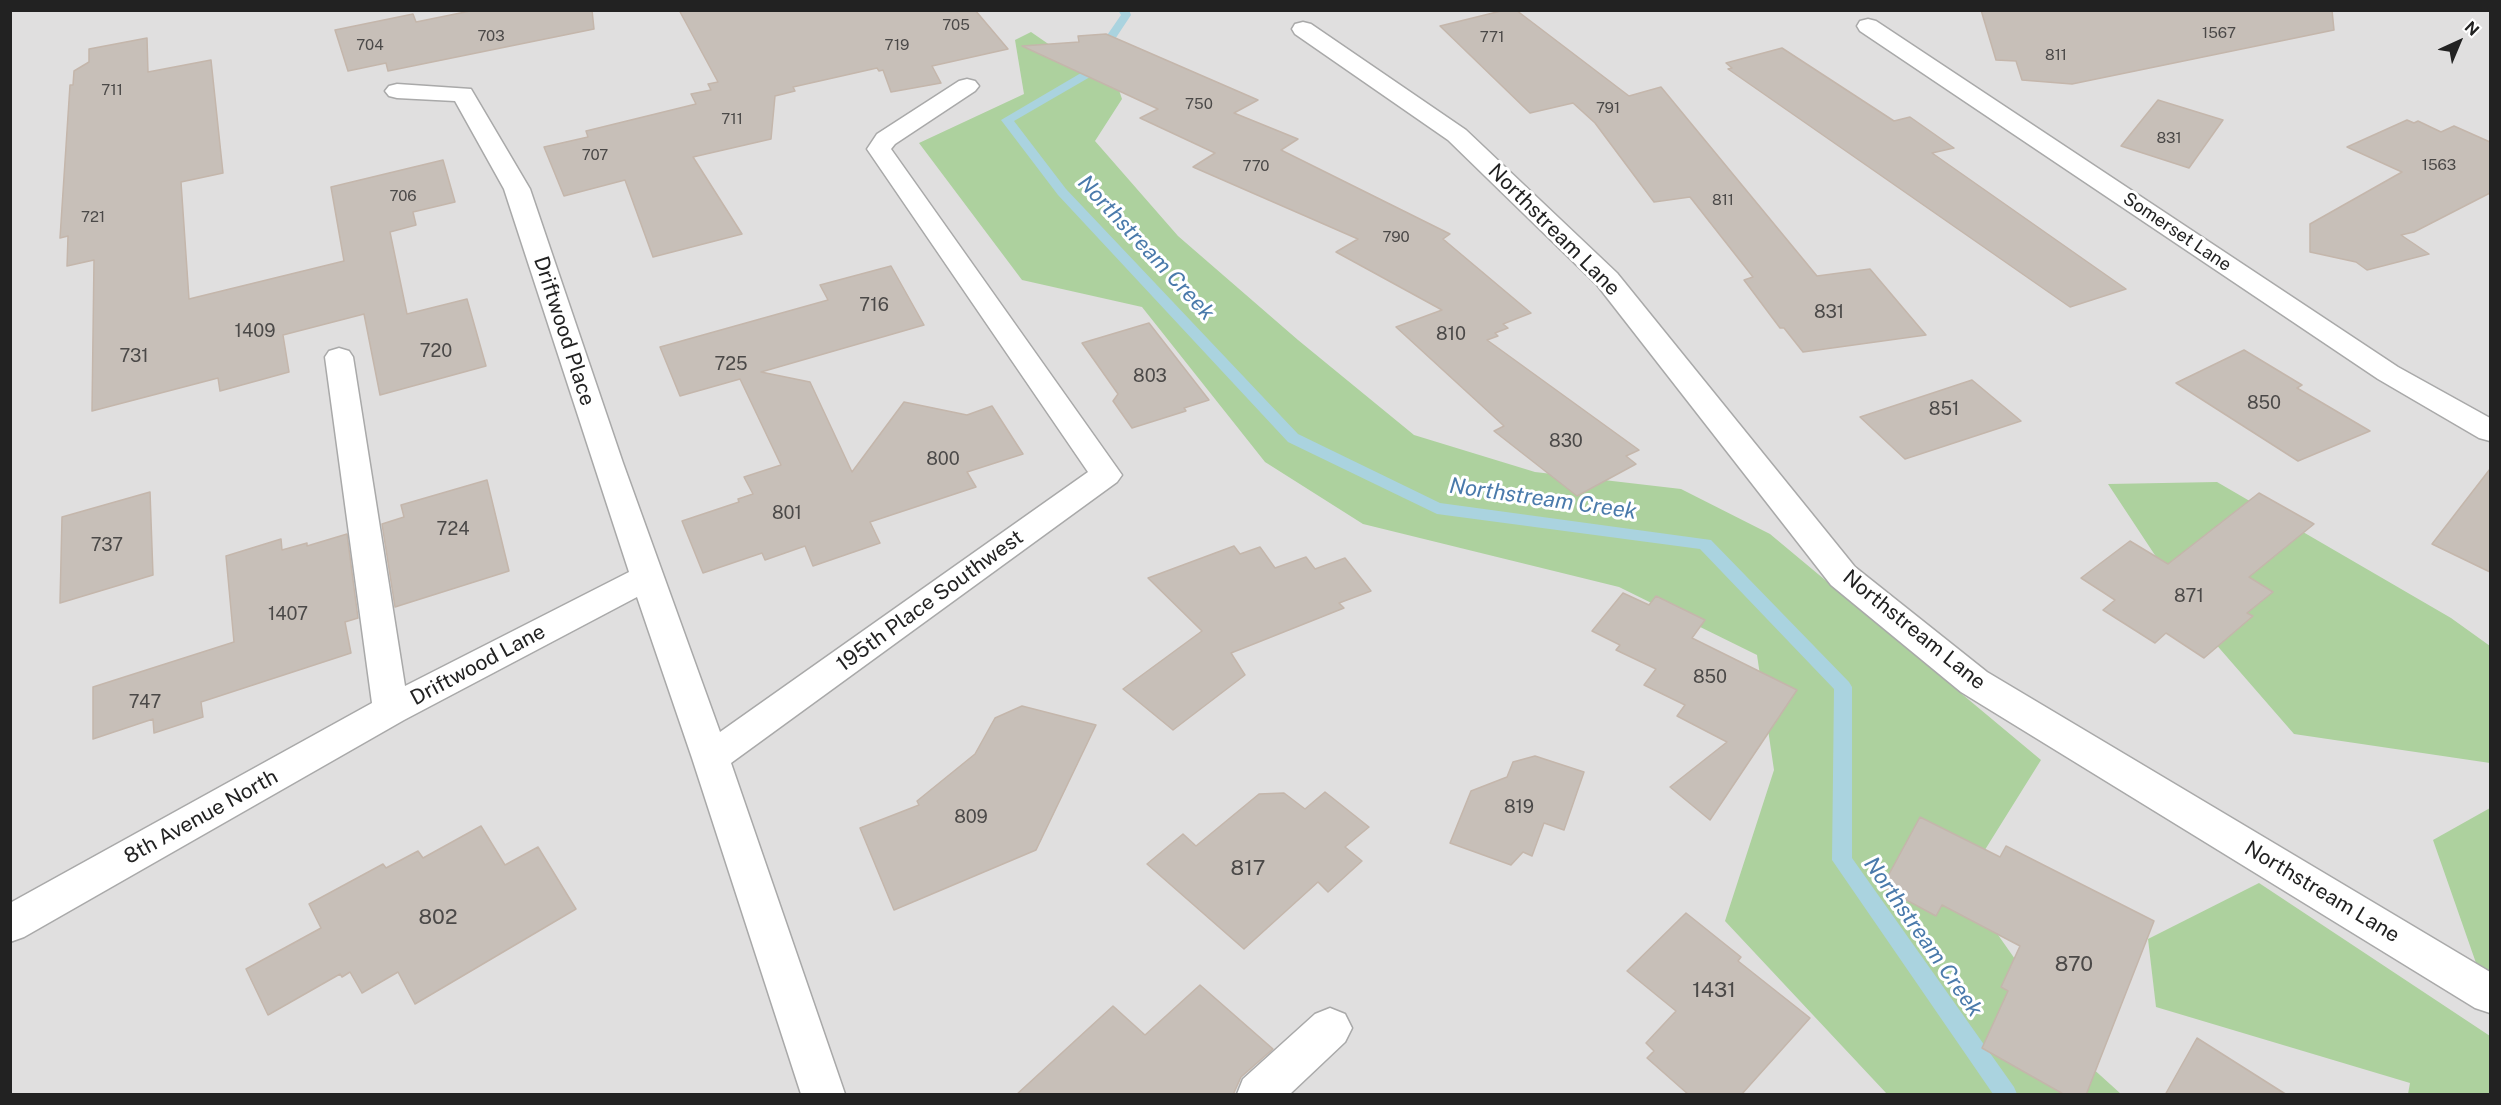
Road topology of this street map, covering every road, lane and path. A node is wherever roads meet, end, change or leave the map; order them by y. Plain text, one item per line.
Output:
1 (1868, 26) dead end
2 (1303, 29) dead end
3 (967, 86) dead end
4 (397, 91) dead end
5 (339, 357) dead end
6 (2490, 430) edge
7 (646, 577) junction
8 (391, 710) junction
9 (711, 758) junction
10 (10, 924) edge
11 (2490, 994) edge
12 (1330, 1028) dead end
13 (823, 1095) edge
14 (1259, 1095) edge

1 - 6 street, Somerset Lane
2 - 11 street, Northstream Lane
3 - 9 street, 195th Place Southwest
4 - 7 street, Driftwood Place
5 - 8 street, Driftwood Lane
7 - 8 street, Driftwood Lane
7 - 9 street
8 - 10 street, 8th Avenue North
9 - 13 street
12 - 14 street

